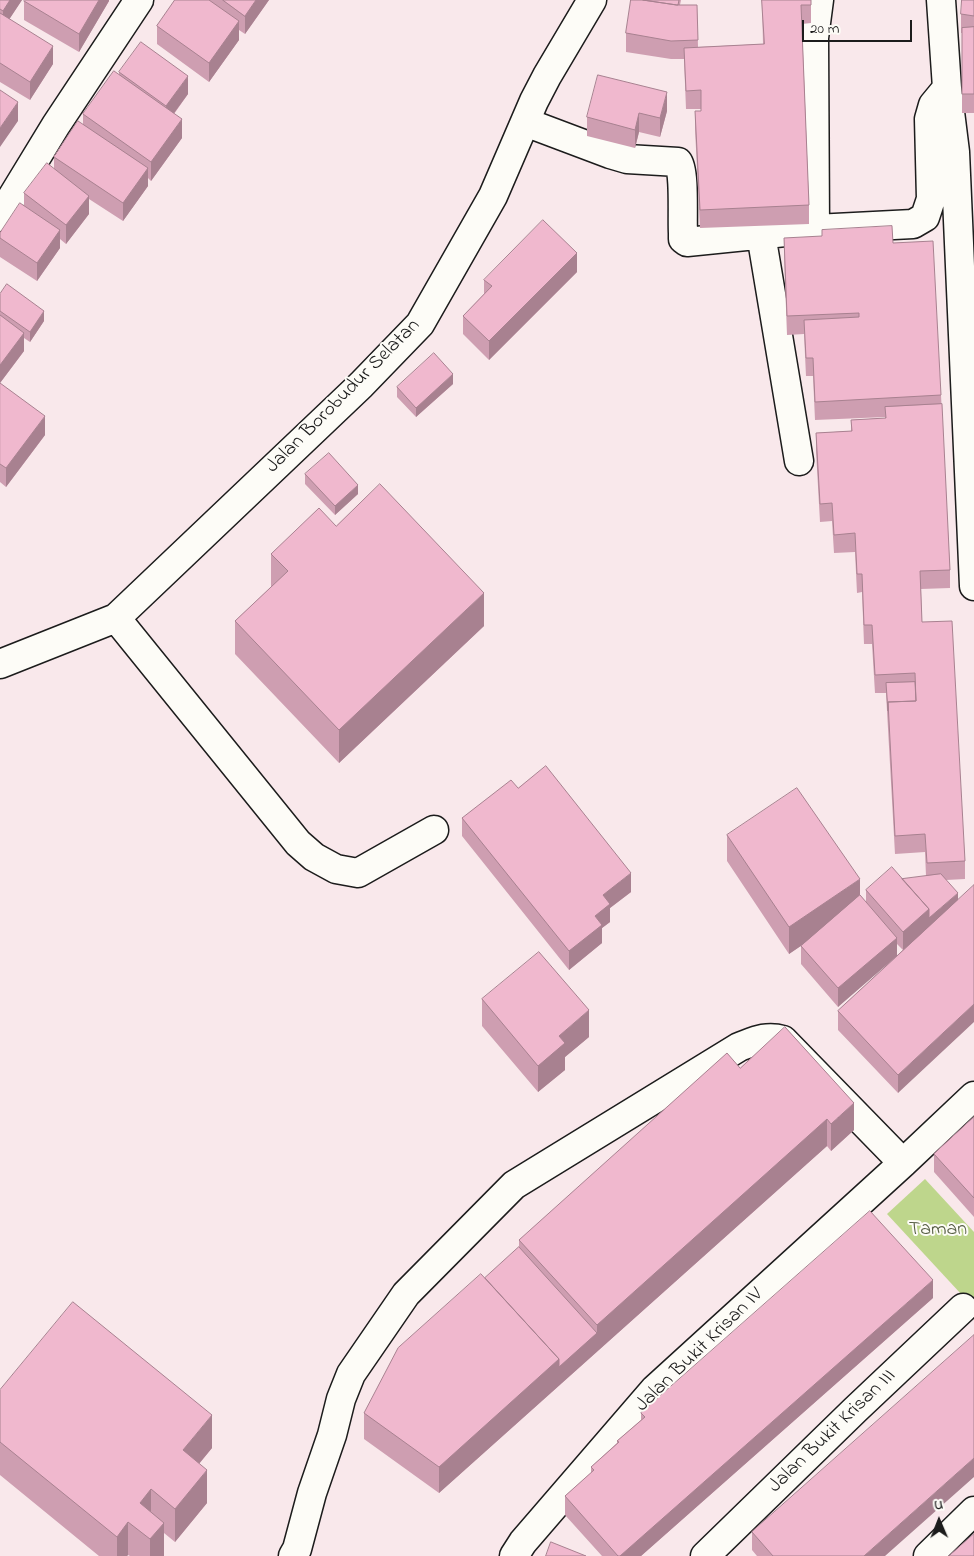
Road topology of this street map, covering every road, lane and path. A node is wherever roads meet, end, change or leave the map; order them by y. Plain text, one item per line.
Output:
1 (139, 0) edge
2 (592, 0) edge
3 (819, 0) edge
4 (941, 0) edge
5 (947, 88) junction
6 (525, 122) junction
7 (965, 152) edge
8 (0, 217) edge
9 (815, 229) junction
10 (762, 234) junction
11 (799, 461) dead end
12 (974, 578) edge
13 (974, 586) edge
14 (116, 618) junction
15 (0, 664) edge
16 (434, 830) dead end
17 (974, 1096) edge
18 (903, 1163) junction
19 (963, 1308) dead end
20 (974, 1511) edge
21 (293, 1556) edge
22 (514, 1556) edge
23 (705, 1556) edge
24 (928, 1556) edge

1 - 8 street
2 - 6 street, Jalan Borobudur Selatan
3 - 9 street
4 - 5 street
5 - 7 street
5 - 9 street
6 - 10 street
6 - 14 street, Jalan Borobudur Selatan
7 - 12 street
9 - 10 street
10 - 11 street
12 - 13 street
14 - 15 street, Jalan Borobudur Selatan
14 - 16 street
17 - 18 street, Jalan Bukit Krisan IV
18 - 21 street
18 - 22 street, Jalan Bukit Krisan IV
19 - 23 street, Jalan Bukit Krisan III
20 - 24 street

